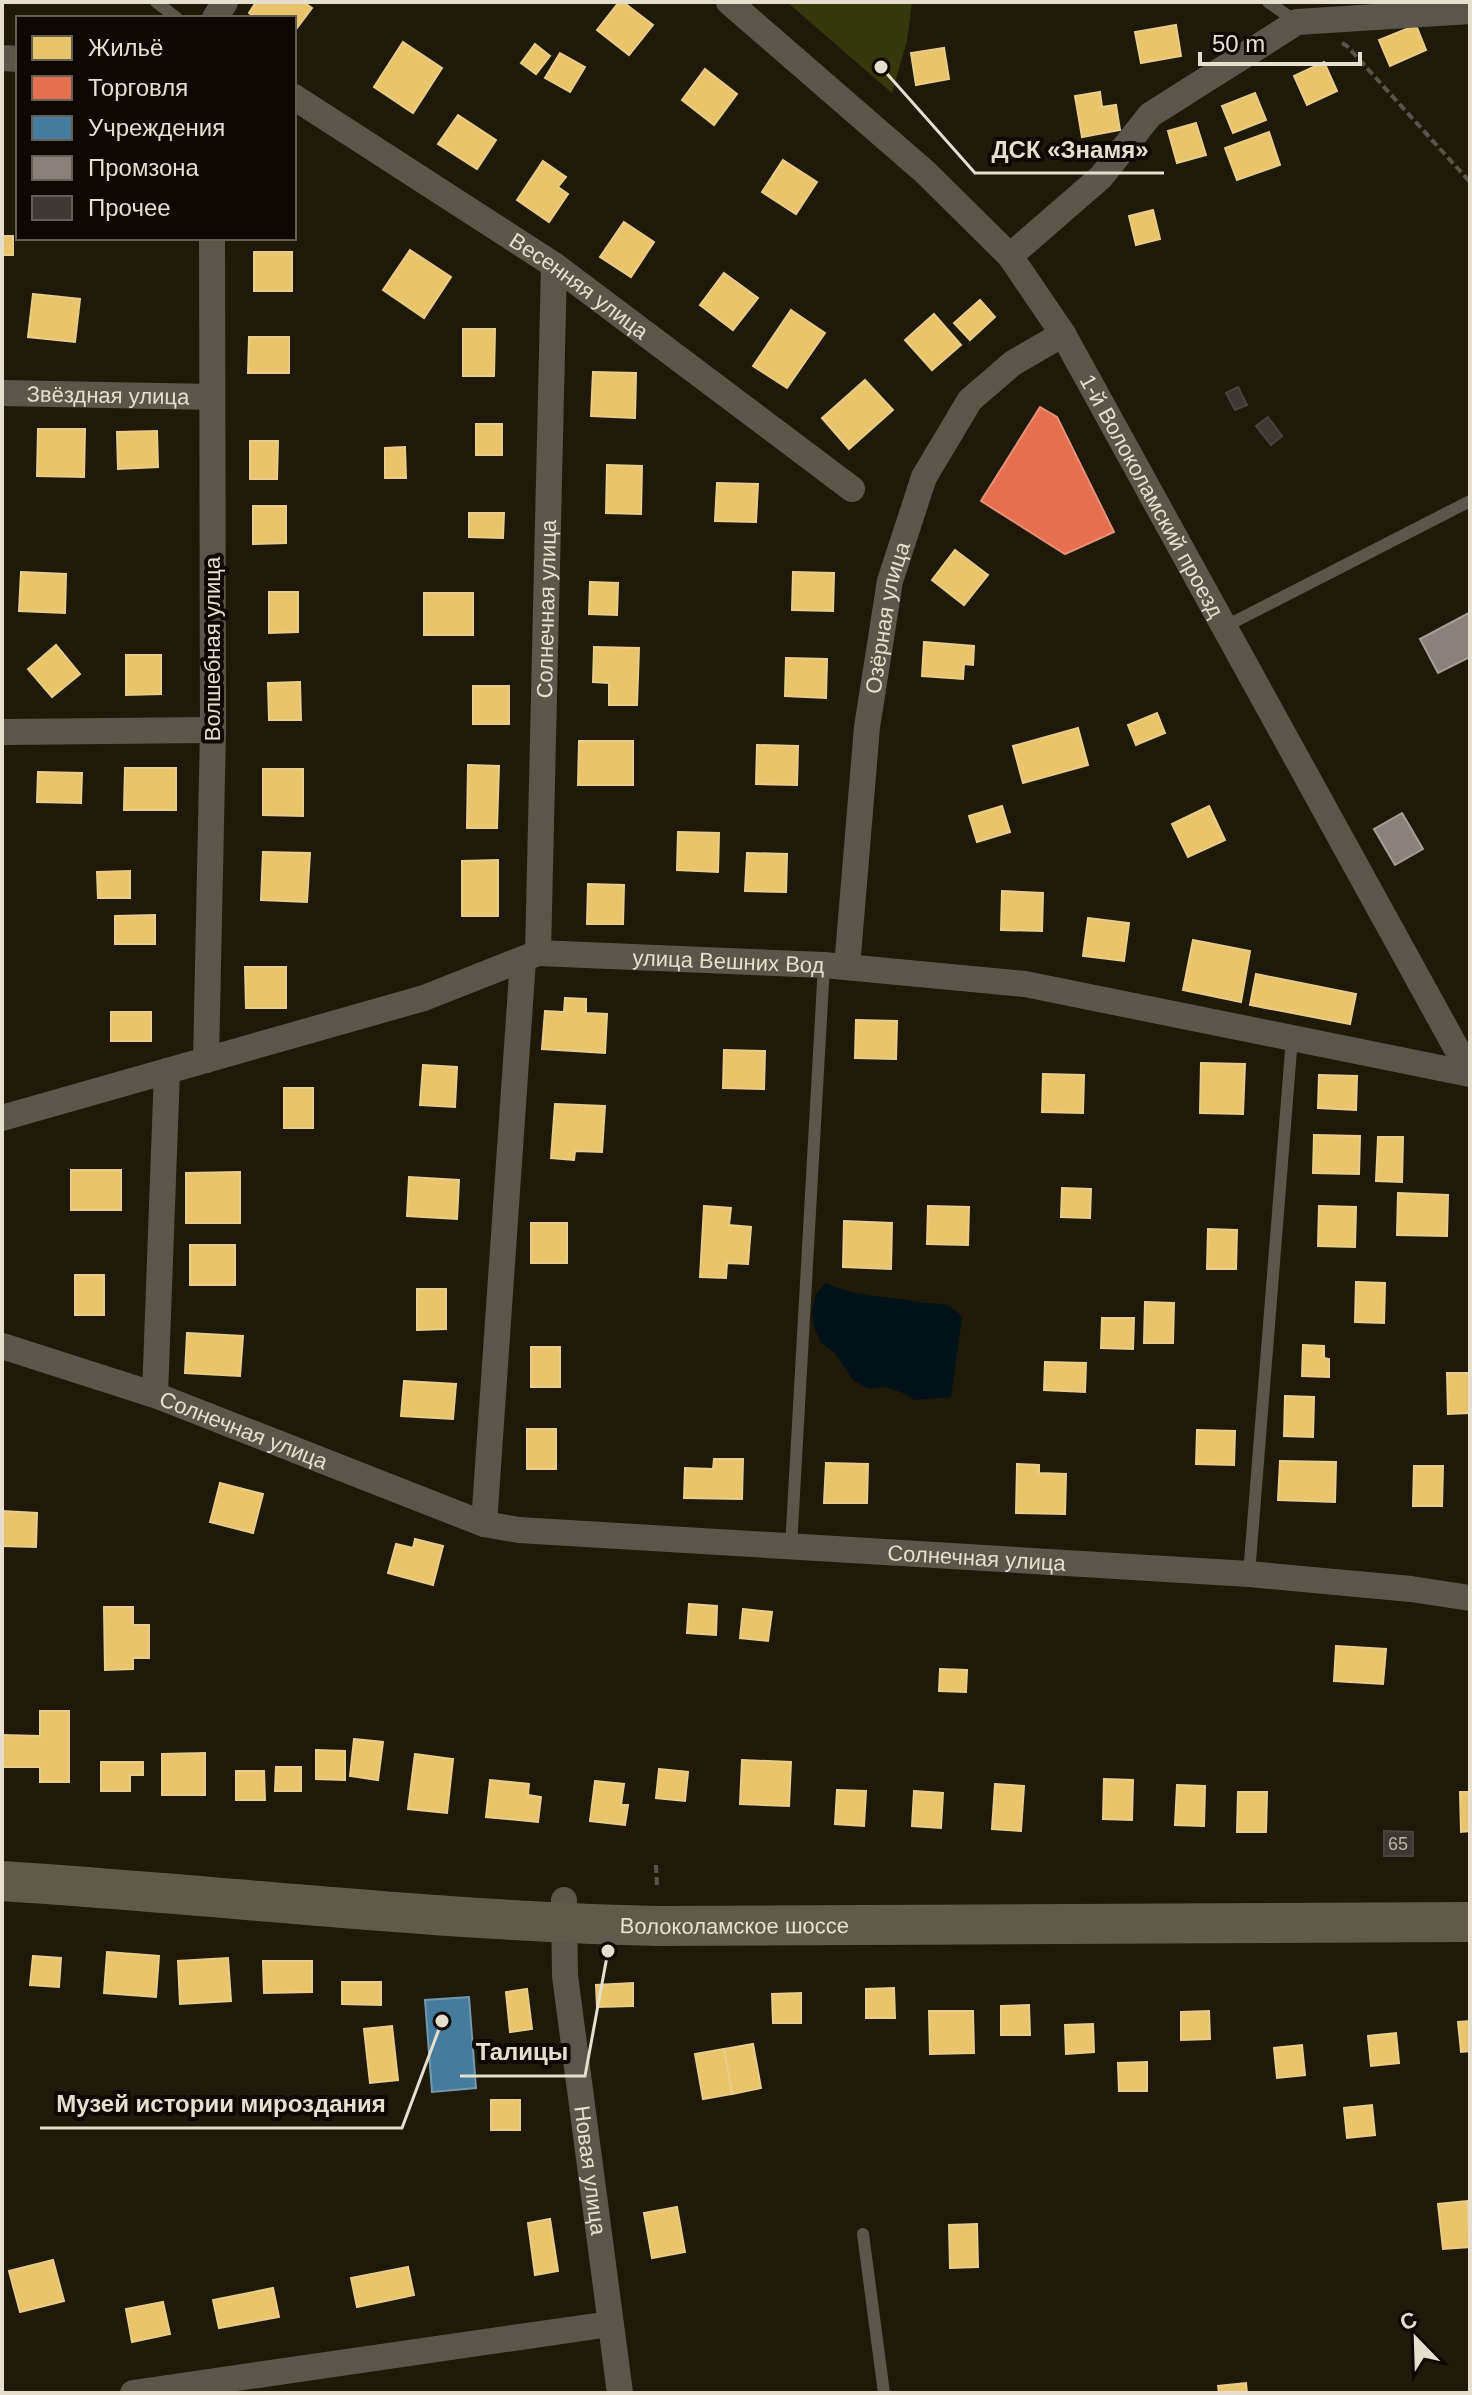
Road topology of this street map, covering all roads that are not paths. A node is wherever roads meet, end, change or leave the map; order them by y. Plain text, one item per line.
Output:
1 (156, 2) edge
2 (729, 2) edge
3 (1268, 2) edge
4 (1470, 11) edge
5 (174, 16) edge
6 (1297, 22) junction
7 (296, 98) edge
8 (212, 240) edge
9 (1010, 256) junction
10 (554, 265) junction
11 (1063, 334) junction
12 (2, 393) edge
13 (212, 397) junction
14 (852, 489) dead end
15 (1470, 501) edge
16 (1224, 627) junction
17 (213, 730) junction
18 (2, 732) edge
19 (531, 956) junction
20 (835, 966) junction
21 (1292, 1038) junction
22 (206, 1060) junction
23 (1467, 1061) edge
24 (167, 1071) junction
25 (2, 1118) edge
26 (2, 1346) edge
27 (155, 1395) junction
28 (484, 1524) junction
29 (791, 1547) junction
30 (1249, 1574) junction
31 (1470, 1598) edge
32 (2, 1857) edge
33 (2, 1881) edge
34 (1470, 1898) edge
35 (564, 1912) junction
36 (1470, 1922) edge
37 (863, 2234) dead end
38 (610, 2324) junction
39 (133, 2393) edge
40 (620, 2393) edge
41 (884, 2393) edge

1 - 5 lane
2 - 9 street, 1-й Волоколамский проезд
3 - 6 lane
4 - 6 street
6 - 9 street
7 - 10 street, Весенняя улица
8 - 13 street, Волшебная улица
9 - 11 street, 1-й Волоколамский проезд
10 - 14 street, Весенняя улица
10 - 19 street, Солнечная улица
11 - 16 street, 1-й Волоколамский проезд
11 - 20 street, Озёрная улица
12 - 13 street, Звёздная улица
13 - 17 street, Волшебная улица
15 - 16 lane
16 - 23 street, 1-й Волоколамский проезд
17 - 18 street
17 - 22 street, Волшебная улица
19 - 20 street, улица Вешних Вод
19 - 22 street, улица Вешних Вод
19 - 28 street, Солнечная улица
20 - 21 street, улица Вешних Вод
20 - 29 lane
21 - 23 street, улица Вешних Вод
21 - 30 lane
22 - 24 street, улица Вешних Вод
24 - 25 street, улица Вешних Вод
24 - 27 street
26 - 27 street, Солнечная улица
27 - 28 street, Солнечная улица
28 - 29 street, Солнечная улица
29 - 30 street, Солнечная улица
30 - 31 street, Солнечная улица
32 - 35 main road, Волоколамское шоссе
33 - 35 main road, Волоколамское шоссе
34 - 35 main road, Волоколамское шоссе
35 - 36 main road, Волоколамское шоссе
35 - 38 street, Новая улица
37 - 41 lane
38 - 39 street
38 - 40 street, Новая улица

